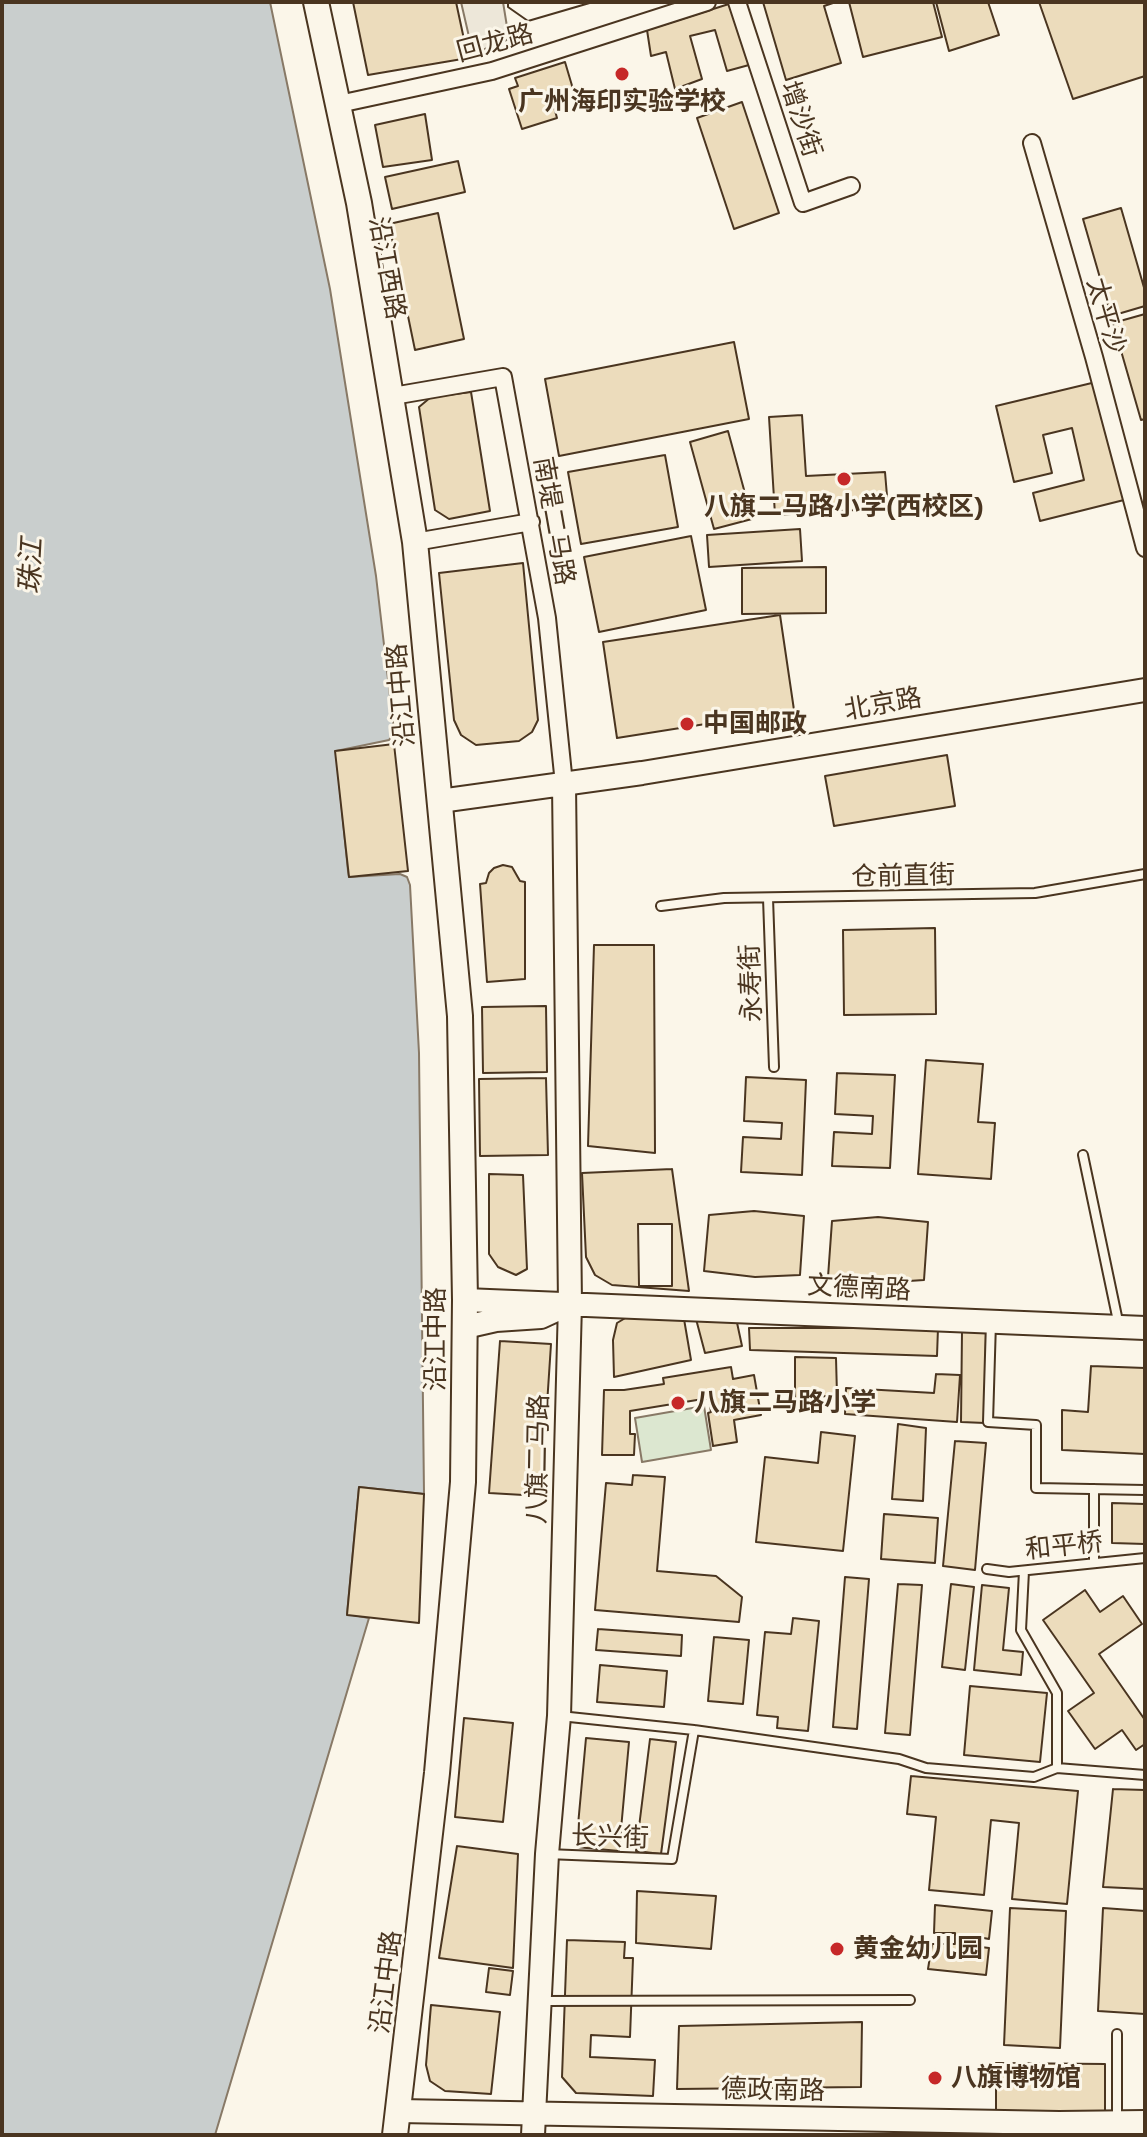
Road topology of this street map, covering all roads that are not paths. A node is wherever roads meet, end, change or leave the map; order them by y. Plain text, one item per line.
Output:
1 (303, 2) edge
2 (316, 2) edge
3 (707, 2) edge
4 (737, 2) edge
5 (339, 104) junction
6 (1032, 143) dead end
7 (851, 186) dead end
8 (393, 396) junction
9 (531, 522) junction
10 (408, 544) junction
11 (1145, 548) edge
12 (1145, 690) edge
13 (564, 784) junction
14 (440, 801) junction
15 (1145, 874) edge
16 (768, 898) junction
17 (661, 906) dead end
18 (774, 1067) dead end
19 (1083, 1155) dead end
20 (465, 1300) junction
21 (570, 1304) junction
22 (991, 1322) junction
23 (465, 1327) junction
24 (1119, 1327) junction
25 (1145, 1328) edge
26 (1094, 1489) junction
27 (1145, 1490) edge
28 (1145, 1558) edge
29 (1094, 1563) junction
30 (987, 1569) dead end
31 (1024, 1571) junction
32 (559, 1716) junction
33 (694, 1730) junction
34 (1057, 1768) junction
35 (1145, 1775) edge
36 (547, 1854) junction
37 (910, 2000) dead end
38 (539, 2001) junction
39 (1117, 2034) dead end
40 (1117, 2122) junction
41 (1145, 2122) edge
42 (397, 2123) edge
43 (533, 2124) edge
44 (1059, 2129) edge

1 - 10 main road, 沿江西路
2 - 5 main road, 沿江西路
3 - 5 street, 回龙路
4 - 7 street, 增沙街
5 - 8 main road, 沿江西路
6 - 11 street, 太平沙
8 - 9 street, 南堤二马路
8 - 10 main road, 沿江西路
9 - 10 street
9 - 13 street, 南堤二马路
10 - 14 main road, 沿江中路
12 - 13 street, 北京路
13 - 14 street, 北京路
13 - 21 street, 八旗二马路
14 - 20 main road, 沿江中路
15 - 16 lane, 仓前直街
16 - 17 lane, 仓前直街
16 - 18 lane, 永寿街
19 - 24 lane
20 - 21 street, 文德南路
20 - 23 main road, 沿江中路
21 - 22 street, 文德南路
21 - 23 street
21 - 32 street, 八旗二马路
22 - 24 street, 文德南路
22 - 26 lane
23 - 42 main road, 沿江中路
24 - 25 street, 文德南路
26 - 27 lane
26 - 29 lane
28 - 29 lane, 和平桥
29 - 31 lane, 和平桥
30 - 31 lane, 和平桥
31 - 34 lane
32 - 33 lane
32 - 36 street, 八旗二马路
33 - 34 lane
33 - 36 lane, 长兴街
34 - 35 lane
36 - 38 street, 八旗二马路
37 - 38 lane
38 - 43 street, 八旗二马路
39 - 40 lane
40 - 41 street, 德政南路
40 - 44 street, 德政南路
42 - 43 street, 德政南路
43 - 44 street, 德政南路

